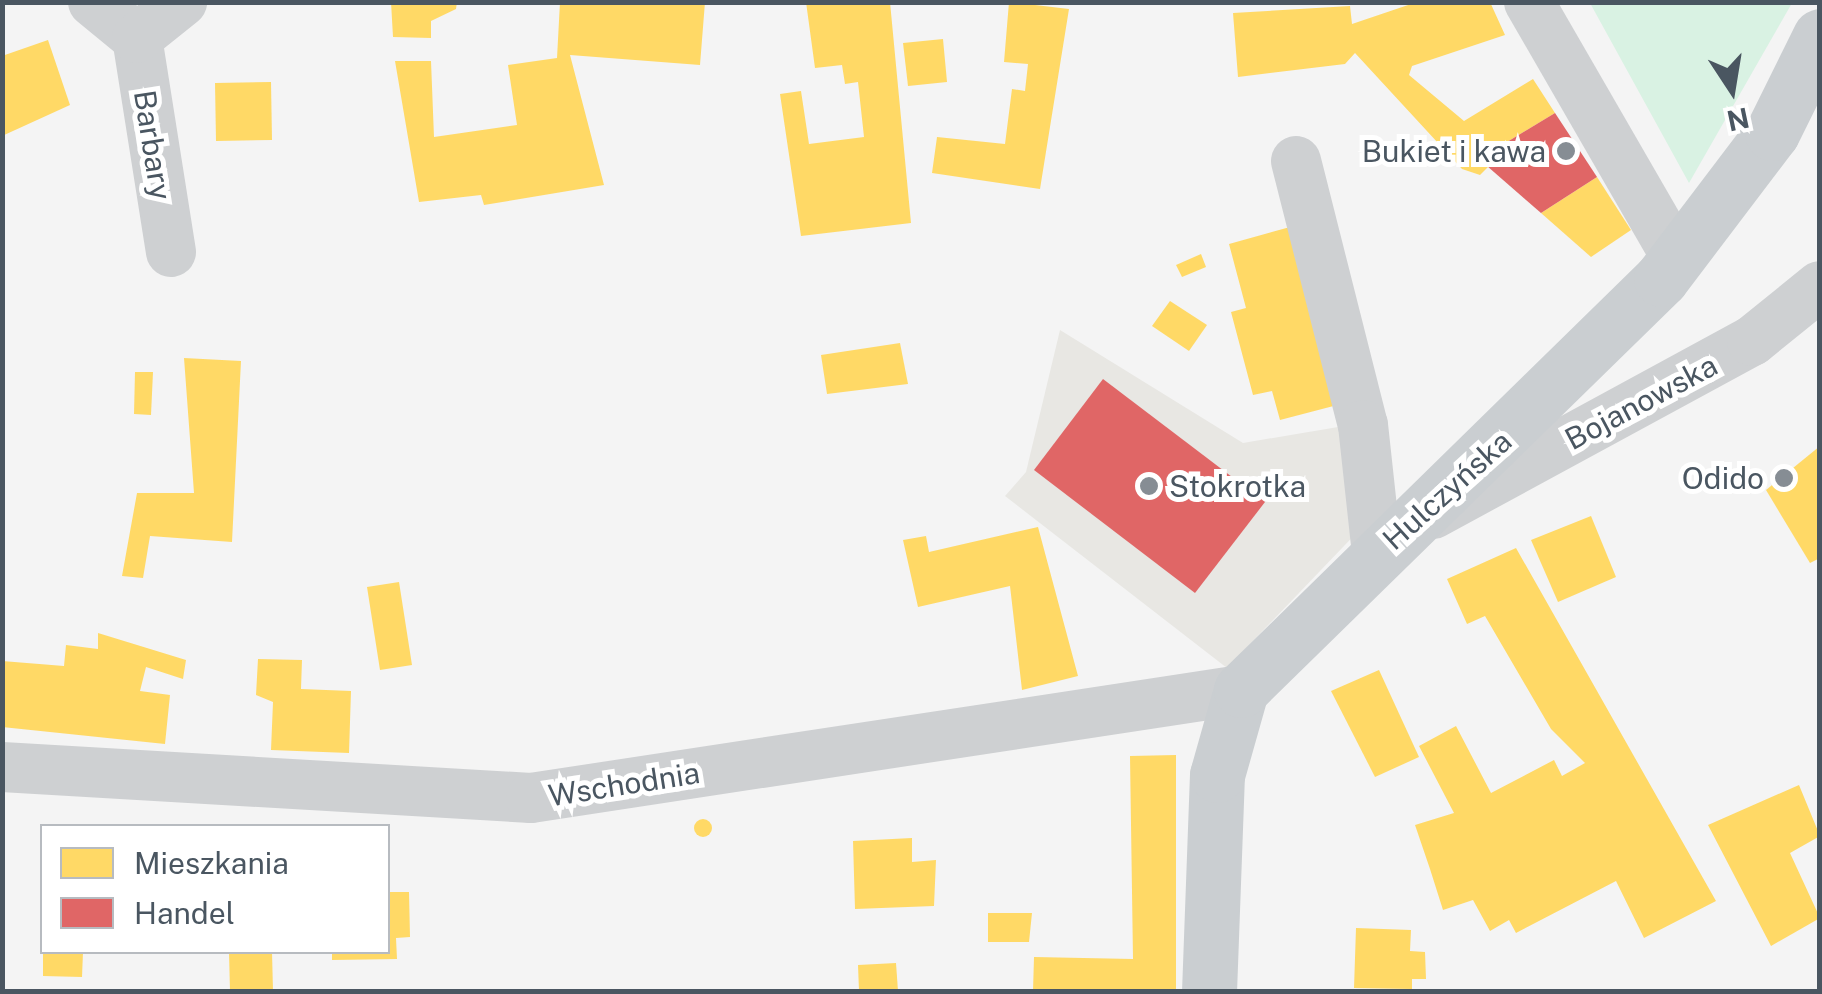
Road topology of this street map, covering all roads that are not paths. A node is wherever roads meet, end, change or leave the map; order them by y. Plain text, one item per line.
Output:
1 (93, 2) edge
2 (182, 2) edge
3 (1529, 2) edge
4 (1820, 36) edge
5 (137, 38) junction
6 (1296, 161) dead end
7 (171, 252) dead end
8 (1677, 258) junction
9 (1820, 286) edge
10 (1389, 542) junction
11 (1241, 690) junction
12 (2, 766) edge
13 (1209, 992) edge

1 - 5 street
2 - 5 street
3 - 8 street
4 - 8 main road, Hulczyńska
5 - 7 street, Barbary
6 - 10 street
8 - 10 main road, Hulczyńska
9 - 10 street, Bojanowska
10 - 11 main road, Hulczyńska
11 - 12 street, Wschodnia
11 - 13 main road, Hulczyńska

